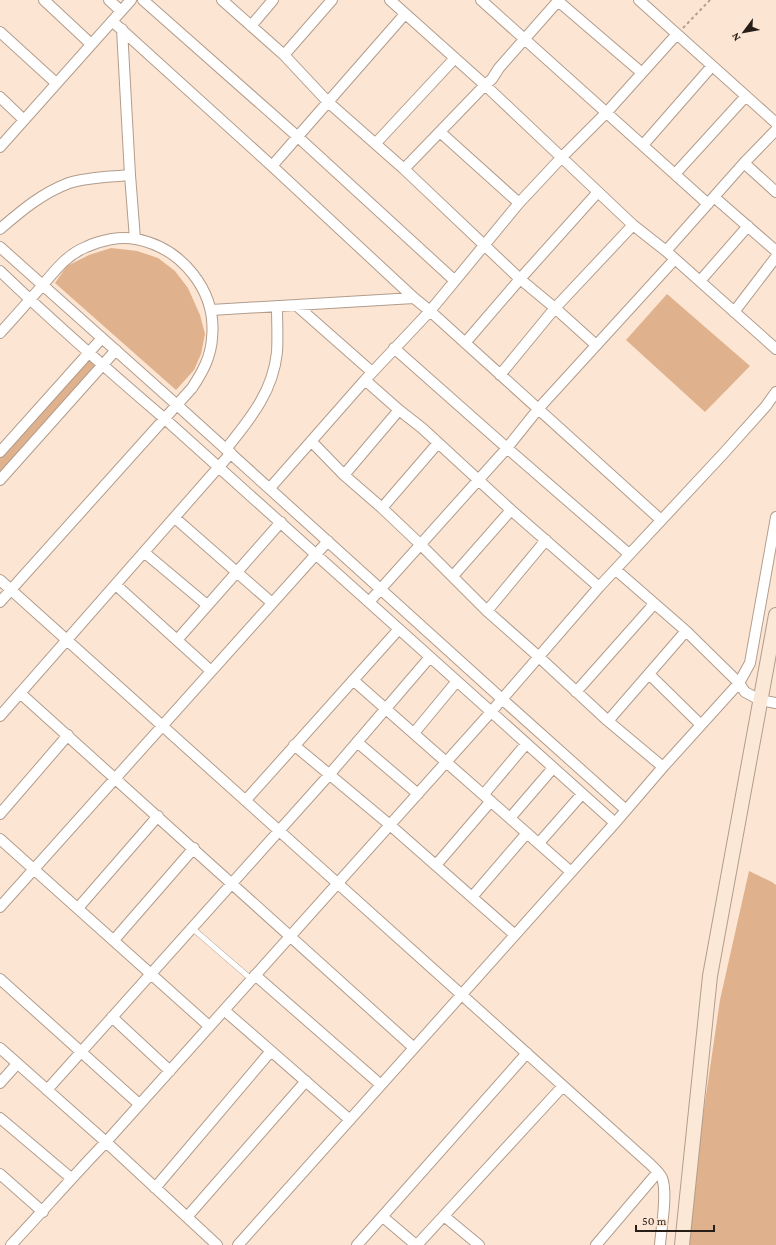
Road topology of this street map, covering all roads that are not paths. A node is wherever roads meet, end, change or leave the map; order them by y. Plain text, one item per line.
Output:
1 (44, 0) edge
2 (109, 0) edge
3 (131, 0) edge
4 (143, 0) edge
5 (222, 0) edge
6 (273, 0) edge
7 (332, 0) edge
8 (390, 0) edge
9 (480, 0) edge
10 (559, 0) edge
11 (639, 0) edge
12 (121, 11) junction
13 (405, 14) junction
14 (112, 21) junction
15 (251, 26) junction
16 (122, 29) junction
17 (0, 32) edge
18 (677, 34) junction
19 (524, 40) junction
20 (91, 44) junction
21 (284, 55) junction
22 (455, 58) junction
23 (712, 66) junction
24 (642, 73) junction
25 (56, 83) junction
26 (484, 85) junction
27 (746, 96) junction
28 (0, 97) edge
29 (328, 102) junction
30 (607, 112) junction
31 (24, 120) junction
32 (776, 123) edge
33 (776, 130) edge
34 (440, 132) junction
35 (298, 137) junction
36 (376, 143) junction
37 (643, 145) junction
38 (0, 147) edge
39 (562, 157) junction
40 (744, 164) junction
41 (272, 166) junction
42 (404, 169) junction
43 (675, 174) junction
44 (130, 175) junction
45 (598, 192) junction
46 (776, 192) edge
47 (711, 200) junction
48 (519, 203) junction
49 (633, 225) junction
50 (748, 226) junction
51 (0, 229) edge
52 (135, 239) junction
53 (484, 245) junction
54 (0, 247) edge
55 (666, 251) junction
56 (776, 251) edge
57 (776, 257) edge
58 (675, 259) junction
59 (0, 271) edge
60 (520, 279) junction
61 (454, 280) junction
62 (700, 281) junction
63 (42, 286) junction
64 (414, 298) junction
65 (30, 300) junction
66 (296, 304) junction
67 (277, 306) junction
68 (555, 308) junction
69 (211, 310) junction
70 (430, 311) junction
71 (734, 312) junction
72 (0, 333) edge
73 (102, 338) junction
74 (465, 343) junction
75 (596, 345) junction
76 (394, 348) junction
77 (776, 349) edge
78 (116, 350) junction
79 (89, 352) junction
80 (102, 365) junction
81 (372, 372) junction
82 (500, 375) junction
83 (365, 380) junction
84 (776, 392) edge
85 (177, 404) junction
86 (539, 408) junction
87 (399, 410) junction
88 (165, 418) junction
89 (311, 441) junction
90 (438, 443) junction
91 (507, 448) junction
92 (229, 451) junction
93 (0, 452) edge
94 (219, 467) junction
95 (344, 474) junction
96 (0, 480) edge
97 (478, 480) junction
98 (270, 488) junction
99 (382, 508) junction
100 (511, 510) junction
101 (776, 517) edge
102 (175, 518) junction
103 (662, 520) junction
104 (281, 522) junction
105 (546, 540) junction
106 (328, 541) junction
107 (420, 544) junction
108 (144, 552) junction
109 (316, 554) junction
110 (629, 554) junction
111 (616, 570) junction
112 (236, 572) junction
113 (452, 576) junction
114 (0, 580) edge
115 (116, 585) junction
116 (599, 587) junction
117 (380, 589) junction
118 (11, 590) junction
119 (0, 602) edge
120 (369, 602) junction
121 (272, 603) junction
122 (654, 604) junction
123 (207, 606) junction
124 (487, 611) junction
125 (776, 615) edge
126 (399, 629) junction
127 (686, 631) junction
128 (67, 640) junction
129 (177, 640) junction
130 (430, 657) junction
131 (539, 657) junction
132 (211, 671) junction
133 (649, 674) junction
134 (353, 680) junction
135 (457, 682) junction
136 (740, 683) junction
137 (576, 692) junction
138 (20, 693) junction
139 (502, 699) junction
140 (760, 700) junction
141 (776, 703) edge
142 (386, 708) junction
143 (491, 712) junction
144 (0, 716) edge
145 (608, 721) junction
146 (162, 725) junction
147 (701, 725) junction
148 (414, 733) junction
149 (68, 735) junction
150 (357, 742) junction
151 (526, 744) junction
152 (294, 745) junction
153 (447, 762) junction
154 (663, 767) junction
155 (553, 768) junction
156 (329, 775) junction
157 (115, 777) junction
158 (418, 794) junction
159 (582, 794) junction
160 (487, 798) junction
161 (246, 800) junction
162 (626, 810) junction
163 (0, 814) edge
164 (158, 816) junction
165 (510, 818) junction
166 (615, 823) junction
167 (390, 825) junction
168 (280, 830) junction
169 (527, 833) junction
170 (0, 839) edge
171 (539, 843) junction
172 (194, 848) junction
173 (436, 865) junction
174 (35, 869) junction
175 (571, 872) junction
176 (337, 882) junction
177 (232, 883) junction
178 (472, 897) junction
179 (0, 907) edge
180 (78, 908) junction
181 (192, 928) junction
182 (515, 934) junction
183 (291, 936) junction
184 (114, 940) junction
185 (151, 974) junction
186 (253, 977) junction
187 (0, 979) edge
188 (462, 994) junction
189 (224, 1010) junction
190 (112, 1017) junction
191 (209, 1026) junction
192 (0, 1048) edge
193 (414, 1048) junction
194 (271, 1051) junction
195 (81, 1052) junction
196 (527, 1053) junction
197 (17, 1064) junction
198 (170, 1071) junction
199 (306, 1081) junction
200 (0, 1083) edge
201 (381, 1085) junction
202 (563, 1086) junction
203 (47, 1090) junction
204 (139, 1104) junction
205 (0, 1118) edge
206 (350, 1120) junction
207 (106, 1142) junction
208 (658, 1172) junction
209 (0, 1174) edge
210 (71, 1178) junction
211 (155, 1188) junction
212 (43, 1212) junction
213 (444, 1216) junction
214 (187, 1217) junction
215 (383, 1217) junction
216 (658, 1243) edge
217 (11, 1245) edge
218 (217, 1245) edge
219 (238, 1245) edge
220 (357, 1245) edge
221 (416, 1245) edge
222 (479, 1245) edge
223 (596, 1245) edge
224 (682, 1245) edge

1 - 20 street
2 - 12 street
3 - 12 street
4 - 35 street
5 - 15 street
6 - 15 street
7 - 21 street
8 - 13 street
9 - 19 street
10 - 19 street
10 - 24 street
11 - 18 street
12 - 14 street
13 - 22 street
13 - 29 street
14 - 16 street
14 - 20 street
15 - 21 street
16 - 41 street
16 - 44 street
17 - 25 street
18 - 23 street
18 - 24 street
19 - 26 street
19 - 30 street
20 - 25 street
21 - 29 street
22 - 26 street
22 - 36 street
23 - 27 street
23 - 37 street
24 - 30 street
25 - 31 street
26 - 34 street
26 - 39 street
27 - 32 street
27 - 43 street
28 - 31 street
29 - 35 street
29 - 36 street
30 - 37 street
30 - 39 street
31 - 38 street
33 - 40 street
34 - 42 street
34 - 48 street
35 - 41 street
35 - 61 street
36 - 42 street
37 - 43 street
39 - 45 street
39 - 48 street
40 - 46 street
40 - 47 street
41 - 64 street
42 - 53 street
43 - 47 street
44 - 51 street
44 - 52 street
45 - 49 street
45 - 60 street
47 - 50 street
47 - 55 street
48 - 53 street
49 - 55 street
49 - 68 street
50 - 56 street
50 - 62 street
52 - 63 street
52 - 69 street
53 - 60 street
53 - 61 street
54 - 63 street
55 - 58 street
57 - 71 street
58 - 62 street
58 - 75 street
59 - 65 street
60 - 68 street
60 - 74 street
61 - 70 street
62 - 71 street
63 - 65 street
63 - 73 street
64 - 66 street
64 - 70 street
65 - 72 street
65 - 79 street
66 - 67 street
66 - 81 street
67 - 69 street
67 - 92 street
68 - 75 street
68 - 82 street
69 - 85 street
70 - 74 street
70 - 76 street
71 - 77 street
73 - 78 street
73 - 79 street
74 - 82 street
75 - 86 street
76 - 81 street
76 - 91 street
78 - 80 street
78 - 85 street
79 - 80 street
79 - 93 street
80 - 88 street
80 - 96 street
81 - 83 street
82 - 86 street
83 - 87 street
83 - 89 street
84 - 103 street
85 - 88 street
85 - 92 street
86 - 91 street
86 - 103 street
87 - 90 street
87 - 95 street
88 - 94 street
88 - 118 street
89 - 95 street
89 - 98 street
90 - 97 street
90 - 99 street
91 - 97 street
91 - 110 street
92 - 94 street
92 - 98 street
94 - 102 street
94 - 104 street
95 - 99 street
97 - 100 street
97 - 107 street
98 - 106 street
99 - 107 street
100 - 105 street
100 - 113 street
101 - 136 street
102 - 108 street
102 - 112 street
103 - 110 street
104 - 109 street
104 - 112 street
105 - 116 street
105 - 124 street
106 - 109 street
106 - 117 street
107 - 113 street
107 - 117 street
108 - 115 street
108 - 123 street
109 - 120 street
109 - 121 street
110 - 111 street
111 - 116 street
111 - 122 street
112 - 121 street
112 - 123 street
113 - 124 street
114 - 118 street
115 - 128 street
115 - 129 street
116 - 131 street
117 - 120 street
117 - 139 street
118 - 119 street
118 - 128 street
120 - 126 street
121 - 132 street
122 - 127 street
122 - 137 street
123 - 129 street
124 - 131 street
125 - 140 street
126 - 130 street
126 - 134 street
127 - 133 street
127 - 136 street
128 - 138 street
128 - 146 street
129 - 132 street
130 - 135 street
130 - 142 street
131 - 137 street
131 - 139 street
132 - 146 street
133 - 145 street
133 - 147 street
134 - 142 street
134 - 152 street
135 - 143 street
135 - 148 street
136 - 140 street
136 - 147 street
137 - 145 street
138 - 144 street
138 - 149 street
139 - 143 street
139 - 162 street
140 - 141 street
140 - 224 street
142 - 148 street
142 - 150 street
143 - 151 street
143 - 153 street
145 - 154 street
146 - 157 street
146 - 161 street
147 - 154 street
148 - 153 street
149 - 157 street
149 - 163 street
150 - 156 street
150 - 158 street
151 - 155 street
151 - 160 street
152 - 156 street
152 - 161 street
153 - 158 street
153 - 160 street
154 - 162 street
155 - 159 street
155 - 165 street
156 - 167 street
156 - 168 street
157 - 164 street
157 - 174 street
158 - 167 street
159 - 166 street
159 - 171 street
160 - 165 street
160 - 173 street
161 - 168 street
162 - 166 street
164 - 172 street
164 - 180 street
165 - 169 street
166 - 175 street
167 - 173 street
167 - 176 street
168 - 176 street
168 - 177 street
169 - 171 street
169 - 178 street
170 - 174 street
171 - 175 street
172 - 177 street
172 - 184 street
173 - 178 street
174 - 179 street
174 - 180 street
175 - 182 street
176 - 183 street
176 - 188 street
177 - 181 street
177 - 183 street
178 - 182 street
180 - 184 street
181 - 185 street
181 - 186 lane
182 - 188 street
183 - 186 street
183 - 193 street
184 - 185 street
185 - 190 street
185 - 191 street
186 - 189 street
186 - 201 street
187 - 195 street
188 - 193 street
188 - 196 street
189 - 191 street
189 - 194 street
190 - 195 street
190 - 198 street
191 - 198 street
192 - 197 street
193 - 201 street
194 - 199 street
194 - 211 street
195 - 203 street
195 - 204 street
196 - 202 street
196 - 215 street
197 - 200 street
197 - 203 street
198 - 204 street
199 - 206 street
199 - 214 street
201 - 206 street
202 - 208 street
202 - 213 street
203 - 207 street
204 - 207 street
205 - 210 street
206 - 219 street
207 - 210 street
207 - 211 street
208 - 216 street
208 - 223 street
209 - 212 street
210 - 212 street
211 - 214 street
212 - 217 street
213 - 221 street
213 - 222 street
214 - 218 street
215 - 220 street
215 - 221 street

